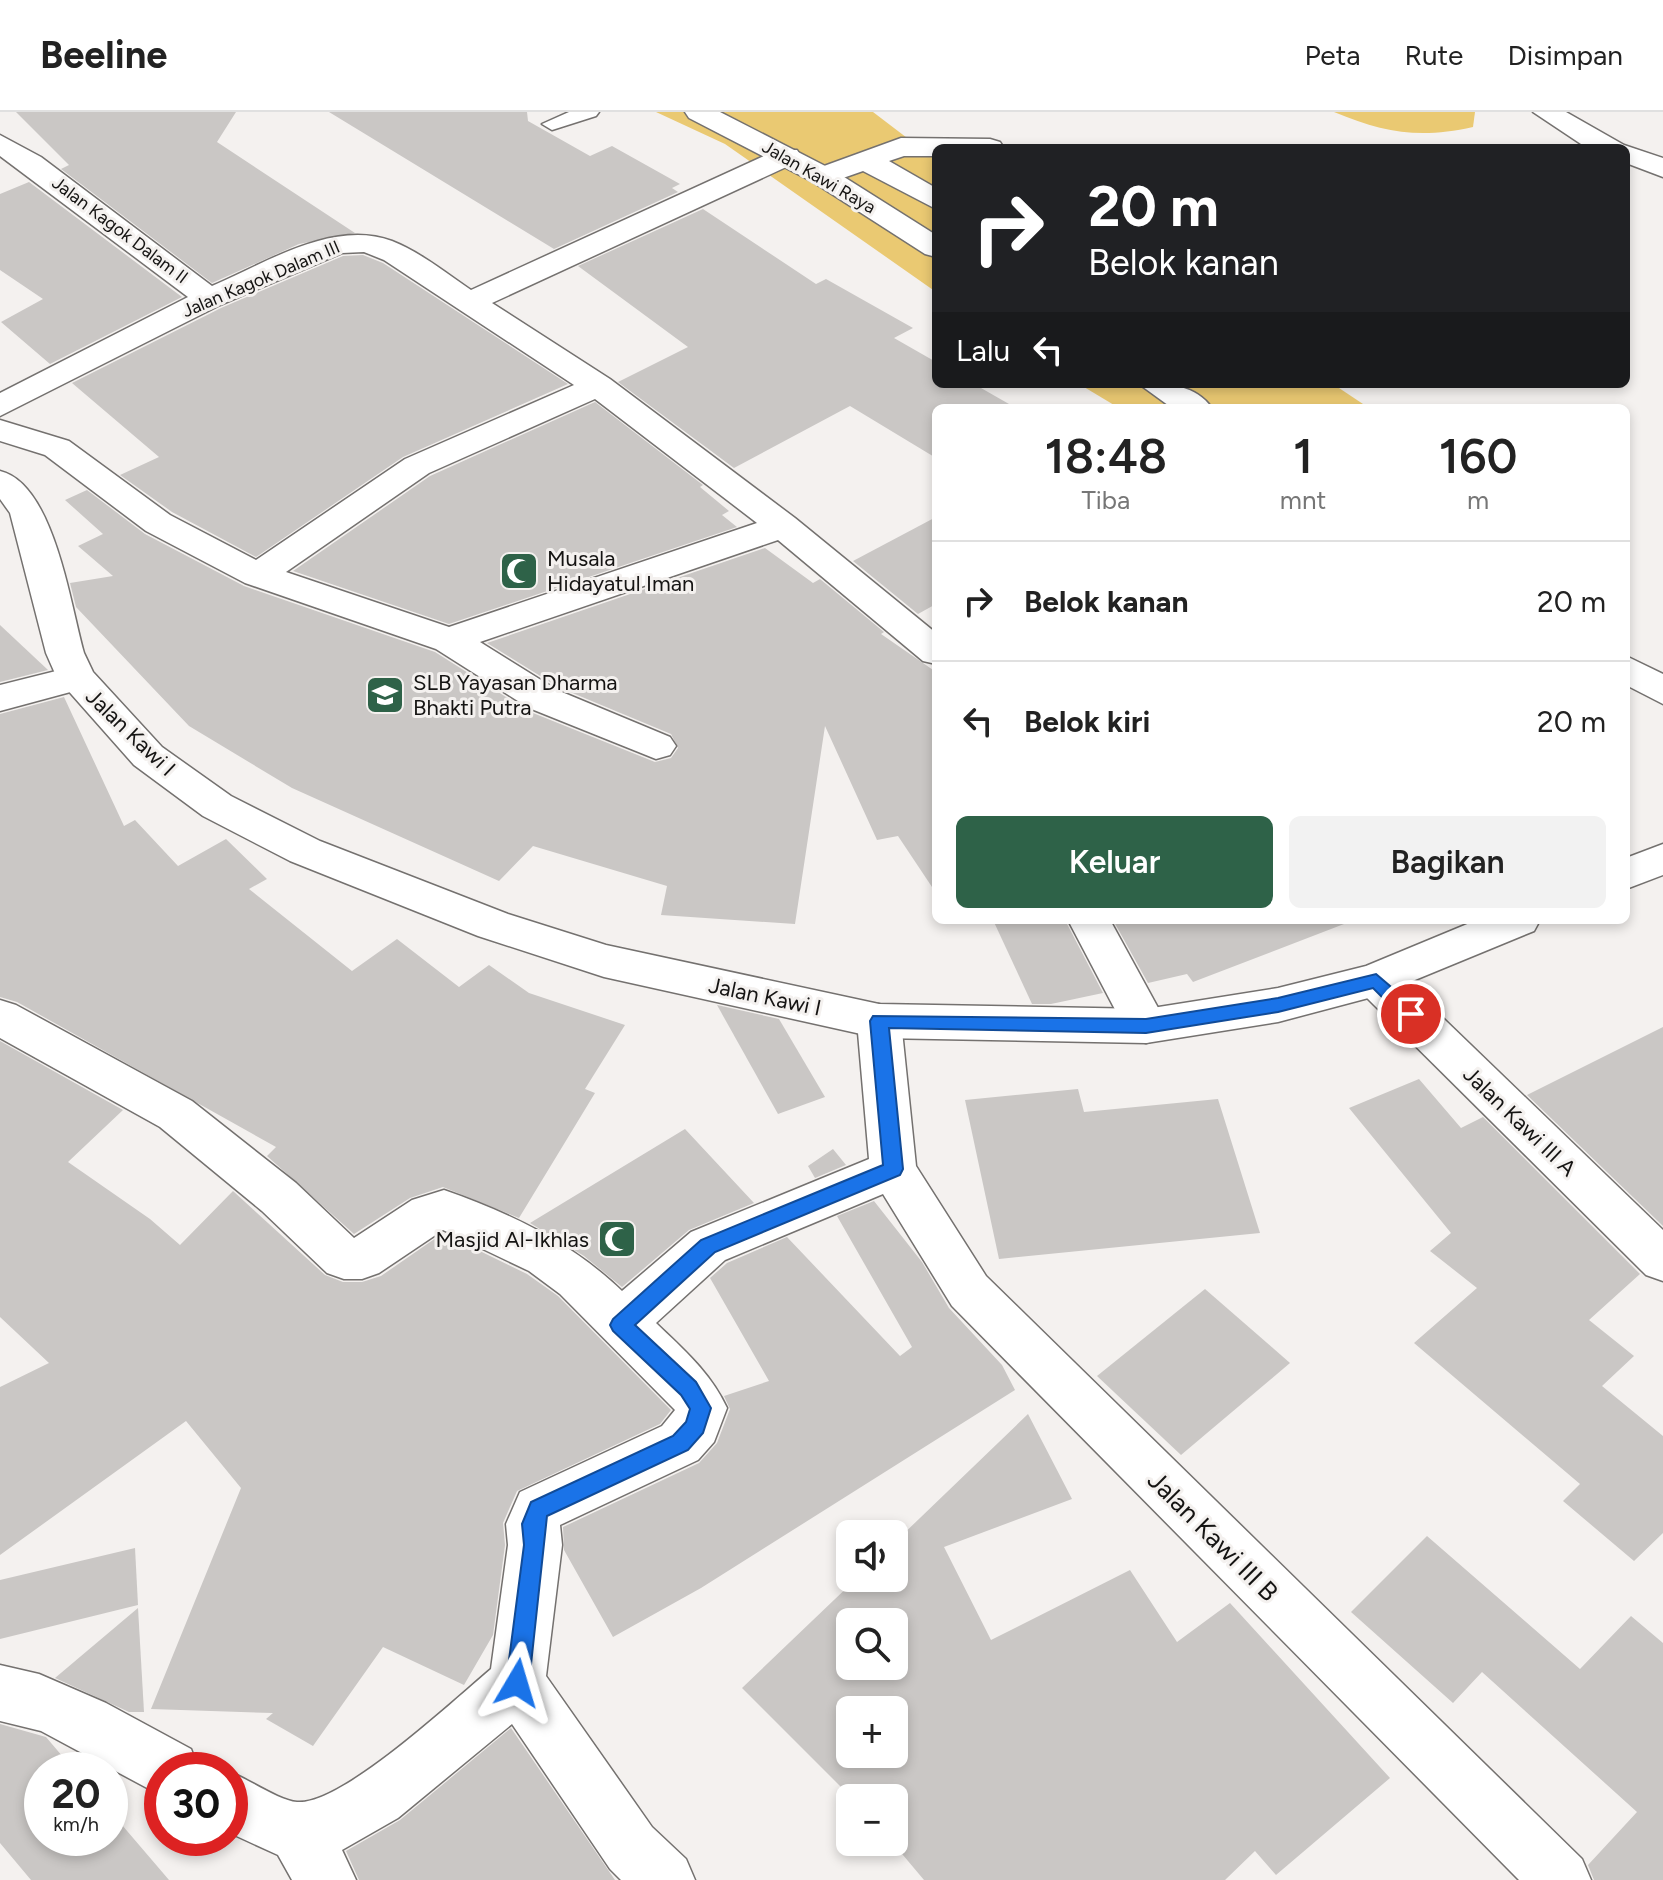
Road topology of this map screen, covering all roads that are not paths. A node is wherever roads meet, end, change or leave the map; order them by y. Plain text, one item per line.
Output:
1 (589, 112) edge
2 (699, 112) edge
3 (1547, 112) edge
4 (0, 122) edge
5 (552, 124) dead end
6 (0, 143) edge
7 (1602, 144) edge
8 (932, 147) edge
9 (1630, 155) edge
10 (787, 156) junction
11 (865, 160) junction
12 (31, 163) junction
13 (1663, 168) edge
14 (823, 176) junction
15 (932, 198) edge
16 (932, 245) edge
17 (209, 298) junction
18 (469, 302) junction
19 (598, 386) junction
20 (1162, 388) edge
21 (1188, 404) edge
22 (0, 406) edge
23 (0, 430) edge
24 (0, 481) edge
25 (783, 526) junction
26 (258, 575) junction
27 (449, 640) junction
28 (932, 649) edge
29 (1630, 670) edge
30 (76, 678) junction
31 (1663, 691) edge
32 (0, 698) edge
33 (656, 746) dead end
34 (1663, 859) edge
35 (1630, 872) edge
36 (1091, 924) edge
37 (1509, 924) edge
38 (1376, 980) junction
39 (0, 1017) edge
40 (879, 1021) junction
41 (1146, 1026) junction
42 (893, 1169) junction
43 (1663, 1261) edge
44 (620, 1325) junction
45 (517, 1683) junction
46 (0, 1693) edge
47 (144, 1756) edge
48 (248, 1813) edge
49 (312, 1856) edge
50 (665, 1880) edge
51 (1561, 1880) edge

1 - 5 lane
2 - 10 street, Jalan Kawi Raya
3 - 7 street
4 - 12 street, Jalan Kagok Dalam II
6 - 12 street, Jalan Kagok Dalam II
8 - 11 street
9 - 13 street
10 - 14 street, Jalan Kawi Raya
10 - 18 street
11 - 14 street
11 - 15 street
12 - 17 street, Jalan Kagok Dalam II
14 - 16 street, Jalan Kawi Raya
17 - 18 street, Jalan Kagok Dalam III
17 - 22 street, Jalan Kagok Dalam III
18 - 19 street, Jalan Kagok Dalam III
19 - 25 street, Jalan Kagok Dalam III
19 - 26 street
20 - 21 street
23 - 26 street
24 - 30 street, Jalan Kawi I
25 - 27 street
25 - 28 street, Jalan Kagok Dalam III
26 - 27 street
27 - 33 street
29 - 31 street
30 - 32 street, Jalan Kawi I
30 - 40 street, Jalan Kawi I
34 - 35 street
36 - 41 street
37 - 38 street, Jalan Kawi I
38 - 41 street, Jalan Kawi I
38 - 43 street, Jalan Kawi III A
39 - 44 street
40 - 41 street, Jalan Kawi I
40 - 42 street, Jalan Kawi III B
42 - 44 street
42 - 51 street, Jalan Kawi III B
44 - 45 street
45 - 49 street
45 - 50 street
46 - 47 street
48 - 49 street

